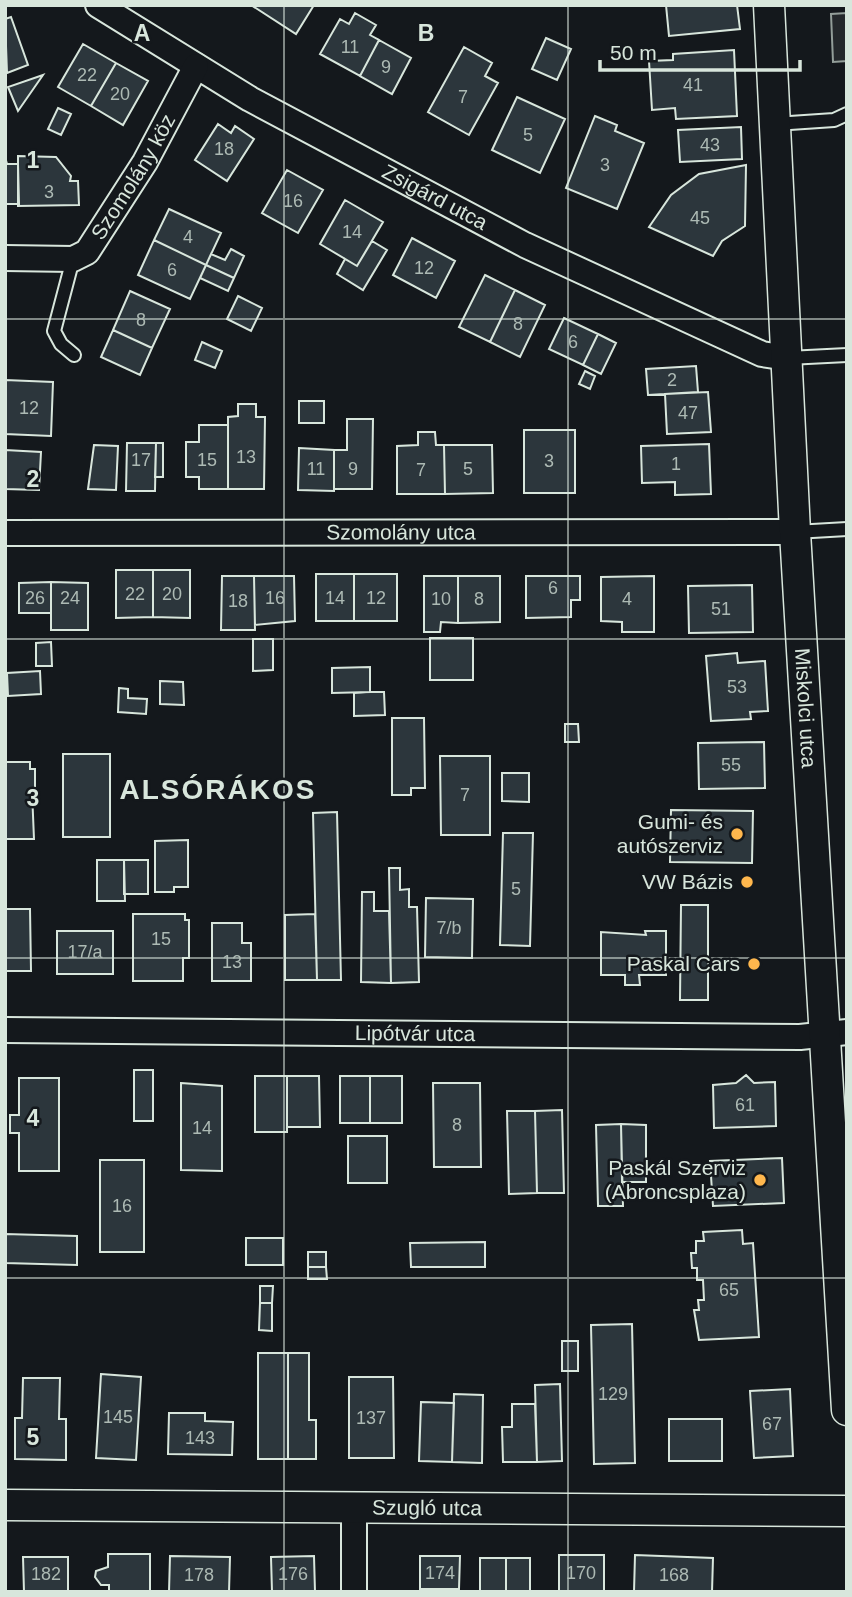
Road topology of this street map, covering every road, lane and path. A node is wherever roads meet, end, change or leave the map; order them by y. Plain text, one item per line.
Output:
1 (98, 5) edge
2 (769, 5) edge
3 (196, 66) junction
4 (847, 114) edge
5 (775, 124) junction
6 (5, 258) edge
7 (73, 259) junction
8 (74, 355) dead end
9 (847, 355) edge
10 (788, 358) junction
11 (847, 529) edge
12 (795, 532) junction
13 (5, 533) edge
14 (5, 1030) edge
15 (836, 1035) edge
16 (847, 1410) edge
17 (5, 1505) edge
18 (354, 1509) junction
19 (847, 1511) edge
20 (354, 1592) edge

1 - 3 street, Zsigárd utca
2 - 5 street, Miskolci utca
3 - 7 street, Szomolány köz
3 - 10 street, Zsigárd utca
4 - 5 lane
5 - 10 street, Miskolci utca
6 - 7 street, Szomolány köz
7 - 8 lane
9 - 10 lane
10 - 12 street, Miskolci utca
11 - 12 lane
12 - 13 street, Szomolány utca
12 - 15 street, Miskolci utca
14 - 15 street, Lipótvár utca
15 - 16 street, Miskolci utca
17 - 18 street, Szugló utca
18 - 19 street, Szugló utca
18 - 20 street

